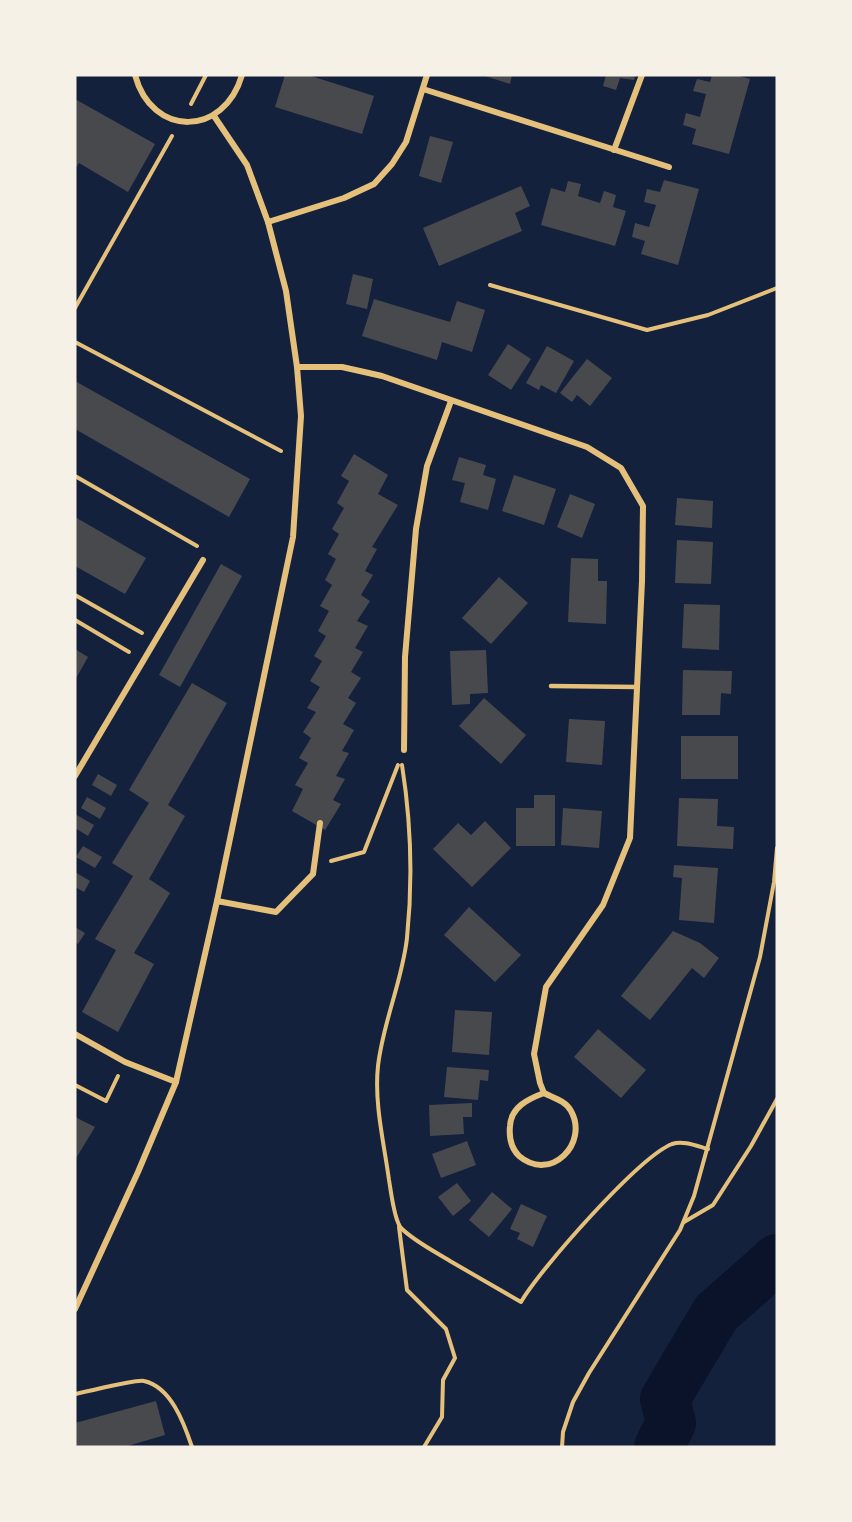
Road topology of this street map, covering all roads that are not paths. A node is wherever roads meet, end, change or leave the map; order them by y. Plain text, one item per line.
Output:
1 (135, 75) edge
2 (242, 75) edge
3 (427, 75) edge
4 (642, 75) edge
5 (423, 89) junction
6 (214, 116) junction
7 (614, 150) junction
8 (669, 167) dead end
9 (268, 222) junction
10 (297, 367) junction
11 (451, 401) junction
12 (203, 560) dead end
13 (551, 686) dead end
14 (637, 687) junction
15 (404, 750) dead end
16 (75, 776) edge
17 (320, 823) dead end
18 (217, 901) junction
19 (75, 1034) edge
20 (176, 1082) junction
21 (544, 1093) junction
22 (75, 1309) edge

1 - 6 street
2 - 6 street
3 - 5 street
4 - 7 street
5 - 7 street
5 - 9 street
6 - 9 street
7 - 8 street
9 - 10 street
10 - 11 street
10 - 18 street
11 - 14 street
11 - 15 street
12 - 16 street
13 - 14 lane
14 - 21 street
17 - 18 street
18 - 20 street
19 - 20 street
20 - 22 street
21 - 21 street

